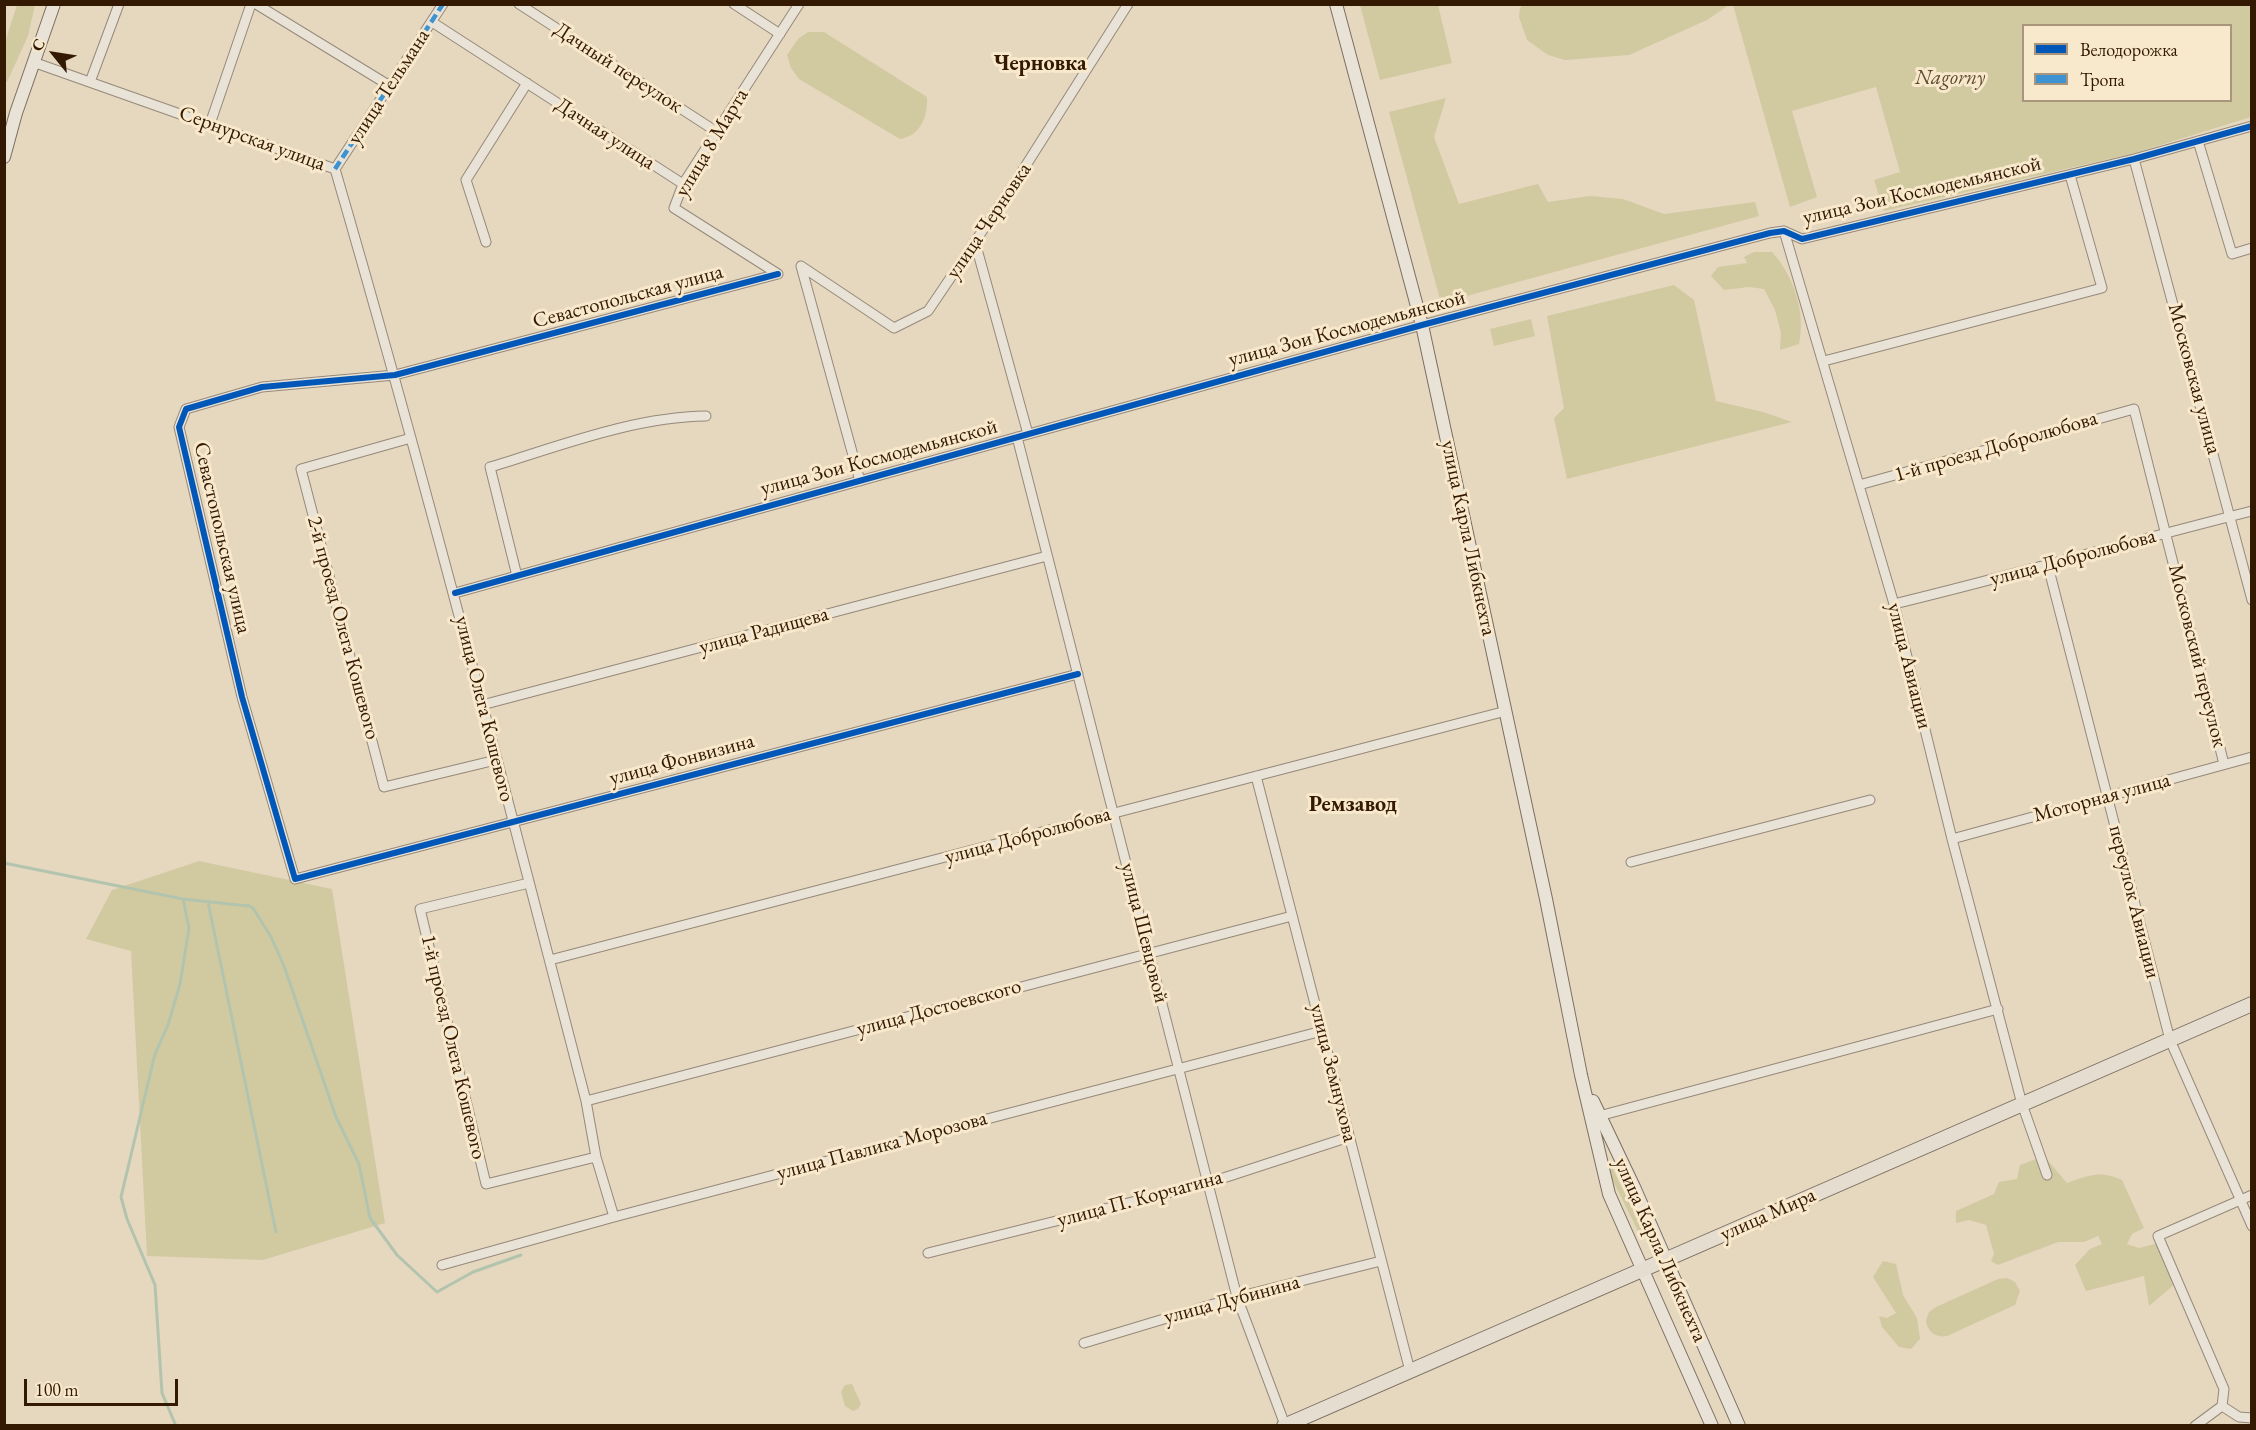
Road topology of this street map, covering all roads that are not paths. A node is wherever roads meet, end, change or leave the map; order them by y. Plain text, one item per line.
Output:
1 (54, 4) edge
2 (119, 4) edge
3 (251, 4) edge
4 (256, 4) edge
5 (443, 4) edge
6 (519, 4) edge
7 (734, 4) edge
8 (799, 4) edge
9 (1128, 4) edge
10 (1336, 4) edge
11 (432, 22) junction
12 (780, 34) junction
13 (33, 62) junction
14 (90, 82) junction
15 (526, 83) junction
16 (390, 86) junction
17 (210, 124) junction
18 (2252, 126) edge
19 (717, 132) junction
20 (2198, 141) junction
21 (4, 157) edge
22 (2134, 159) junction
23 (335, 169) junction
24 (2070, 175) junction
25 (683, 184) junction
26 (1784, 231) junction
27 (486, 242) dead end
28 (975, 242) junction
29 (2252, 248) edge
30 (778, 274) joint
31 (1422, 325) junction
32 (1824, 361) junction
33 (395, 375) junction
34 (2134, 409) joint
35 (706, 416) dead end
36 (1028, 434) junction
37 (1017, 437) junction
38 (411, 438) junction
39 (860, 481) junction
40 (1859, 485) junction
41 (2252, 511) edge
42 (2231, 516) junction
43 (2165, 532) junction
44 (1047, 556) junction
45 (2048, 566) junction
46 (517, 576) junction
47 (455, 593) junction
48 (2252, 600) edge
49 (1894, 604) junction
50 (1078, 674) junction
51 (482, 705) junction
52 (1506, 711) junction
53 (2252, 758) edge
54 (496, 760) junction
55 (2224, 764) junction
56 (1256, 776) junction
57 (2107, 798) junction
58 (1870, 800) dead end
59 (1113, 813) junction
60 (512, 822) junction
61 (1952, 839) junction
62 (1631, 862) dead end
63 (296, 879) joint
64 (528, 883) junction
65 (1292, 916) junction
66 (1149, 952) junction
67 (550, 960) junction
68 (2252, 1004) edge
69 (1998, 1009) junction
70 (1322, 1031) junction
71 (2170, 1040) junction
72 (1179, 1068) junction
73 (1581, 1075) junction
74 (586, 1101) junction
75 (2022, 1104) junction
76 (1599, 1116) junction
77 (1349, 1137) junction
78 (596, 1157) junction
79 (2047, 1175) dead end
80 (1208, 1183) junction
81 (2252, 1195) edge
82 (2240, 1200) junction
83 (614, 1217) junction
84 (2252, 1226) edge
85 (928, 1253) dead end
86 (1664, 1260) junction
87 (1381, 1261) junction
88 (442, 1265) dead end
89 (1643, 1269) junction
90 (1238, 1297) junction
91 (1084, 1343) dead end
92 (1410, 1371) junction
93 (2223, 1406) junction
94 (2252, 1418) edge
95 (1285, 1425) edge
96 (1712, 1425) edge
97 (1739, 1425) edge
98 (2195, 1425) edge

1 - 13 main road
2 - 14 street
3 - 17 street
4 - 16 street
5 - 11 street, улица Тельмана
6 - 19 street, Дачный переулок
7 - 12 street
8 - 12 street, улица 8 Марта
9 - 28 street, улица Черновка
10 - 31 main road, улица Карла Либкнехта
11 - 15 street, Дачная улица
11 - 16 street, улица Тельмана
12 - 19 street, улица 8 Марта
13 - 14 street, Сернурская улица
13 - 21 main road
14 - 17 street, Сернурская улица
15 - 25 street, Дачная улица
15 - 27 street
16 - 23 street, улица Тельмана
17 - 23 street, Сернурская улица
18 - 20 street, улица Зои Космодемьянской
19 - 25 street, улица 8 Марта
20 - 22 street, улица Зои Космодемьянской
20 - 29 street
22 - 24 street, улица Зои Космодемьянской
22 - 42 street, Московская улица
23 - 33 street, Сернурская улица
24 - 26 street, улица Зои Космодемьянской
24 - 32 street
25 - 30 street, улица 8 Марта
26 - 31 street, улица Зои Космодемьянской
26 - 32 street, улица Авиации
28 - 36 street
28 - 39 street, улица Черновка
30 - 33 street, Севастопольская улица
31 - 36 street, улица Зои Космодемьянской
31 - 52 main road, улица Карла Либкнехта
32 - 40 street, улица Авиации
33 - 38 street, улица Олега Кошевого
33 - 63 street, Севастопольская улица
34 - 40 street, 1-й проезд Добролюбова
34 - 43 street, Московский переулок
35 - 46 street
36 - 37 street, улица Зои Космодемьянской
37 - 39 street, улица Зои Космодемьянской
37 - 44 street, улица Шевцовой
38 - 47 street, улица Олега Кошевого
38 - 54 street, 2-й проезд Олега Кошевого
39 - 46 street, улица Зои Космодемьянской
40 - 49 street, улица Авиации
41 - 42 street, улица Добролюбова
42 - 43 street, улица Добролюбова
42 - 48 street, Московская улица
43 - 45 street, улица Добролюбова
43 - 55 street, Московский переулок
44 - 50 street, улица Шевцовой
44 - 51 street, улица Радищева
45 - 49 street, улица Добролюбова
45 - 57 street, переулок Авиации
46 - 47 street, улица Зои Космодемьянской
47 - 51 street, улица Олега Кошевого
49 - 61 street, улица Авиации
50 - 59 street, улица Шевцовой
50 - 60 street, улица Фонвизина
51 - 54 street, улица Олега Кошевого
52 - 56 street, улица Добролюбова
52 - 73 main road, улица Карла Либкнехта
53 - 55 street, Моторная улица
54 - 60 street, улица Олега Кошевого
55 - 57 street, Моторная улица
56 - 59 street, улица Добролюбова
56 - 65 street, улица Земнухова
57 - 61 street, Моторная улица
57 - 71 street, переулок Авиации
58 - 62 street
59 - 66 street, улица Шевцовой
59 - 67 street, улица Добролюбова
60 - 63 street, улица Фонвизина
60 - 64 street, улица Олега Кошевого
61 - 69 street, улица Авиации
64 - 67 street, улица Олега Кошевого
64 - 78 street, 1-й проезд Олега Кошевого
65 - 66 street, улица Достоевского
65 - 70 street, улица Земнухова
66 - 72 street, улица Шевцовой
66 - 74 street, улица Достоевского
67 - 74 street, улица Олега Кошевого
68 - 71 main road, улица Мира
69 - 75 street, улица Авиации
69 - 76 street
70 - 72 street, улица Павлика Морозова
70 - 77 street, улица Земнухова
71 - 75 main road, улица Мира
71 - 82 street, переулок Авиации
72 - 80 street, улица Шевцовой
72 - 83 street, улица Павлика Морозова
73 - 76 main road, улица Карла Либкнехта
73 - 89 main road, улица Карла Либкнехта
74 - 78 street, улица Олега Кошевого
75 - 79 street, улица Авиации
75 - 86 main road, улица Мира
76 - 86 main road, улица Карла Либкнехта
77 - 80 street, улица П. Корчагина
77 - 87 street, улица Земнухова
78 - 83 street, улица Олега Кошевого
80 - 85 street, улица П. Корчагина
80 - 90 street, улица Шевцовой
81 - 82 street
82 - 84 street, переулок Авиации
82 - 93 street
83 - 88 street, улица Павлика Морозова
86 - 89 main road, улица Мира
86 - 97 main road, улица Карла Либкнехта
87 - 90 street, улица Дубинина
87 - 92 street, улица Земнухова
89 - 92 main road, улица Мира
89 - 96 main road, улица Карла Либкнехта
90 - 91 street, улица Дубинина
90 - 95 street, улица Шевцовой
92 - 95 main road, улица Мира
93 - 94 street
93 - 98 street

